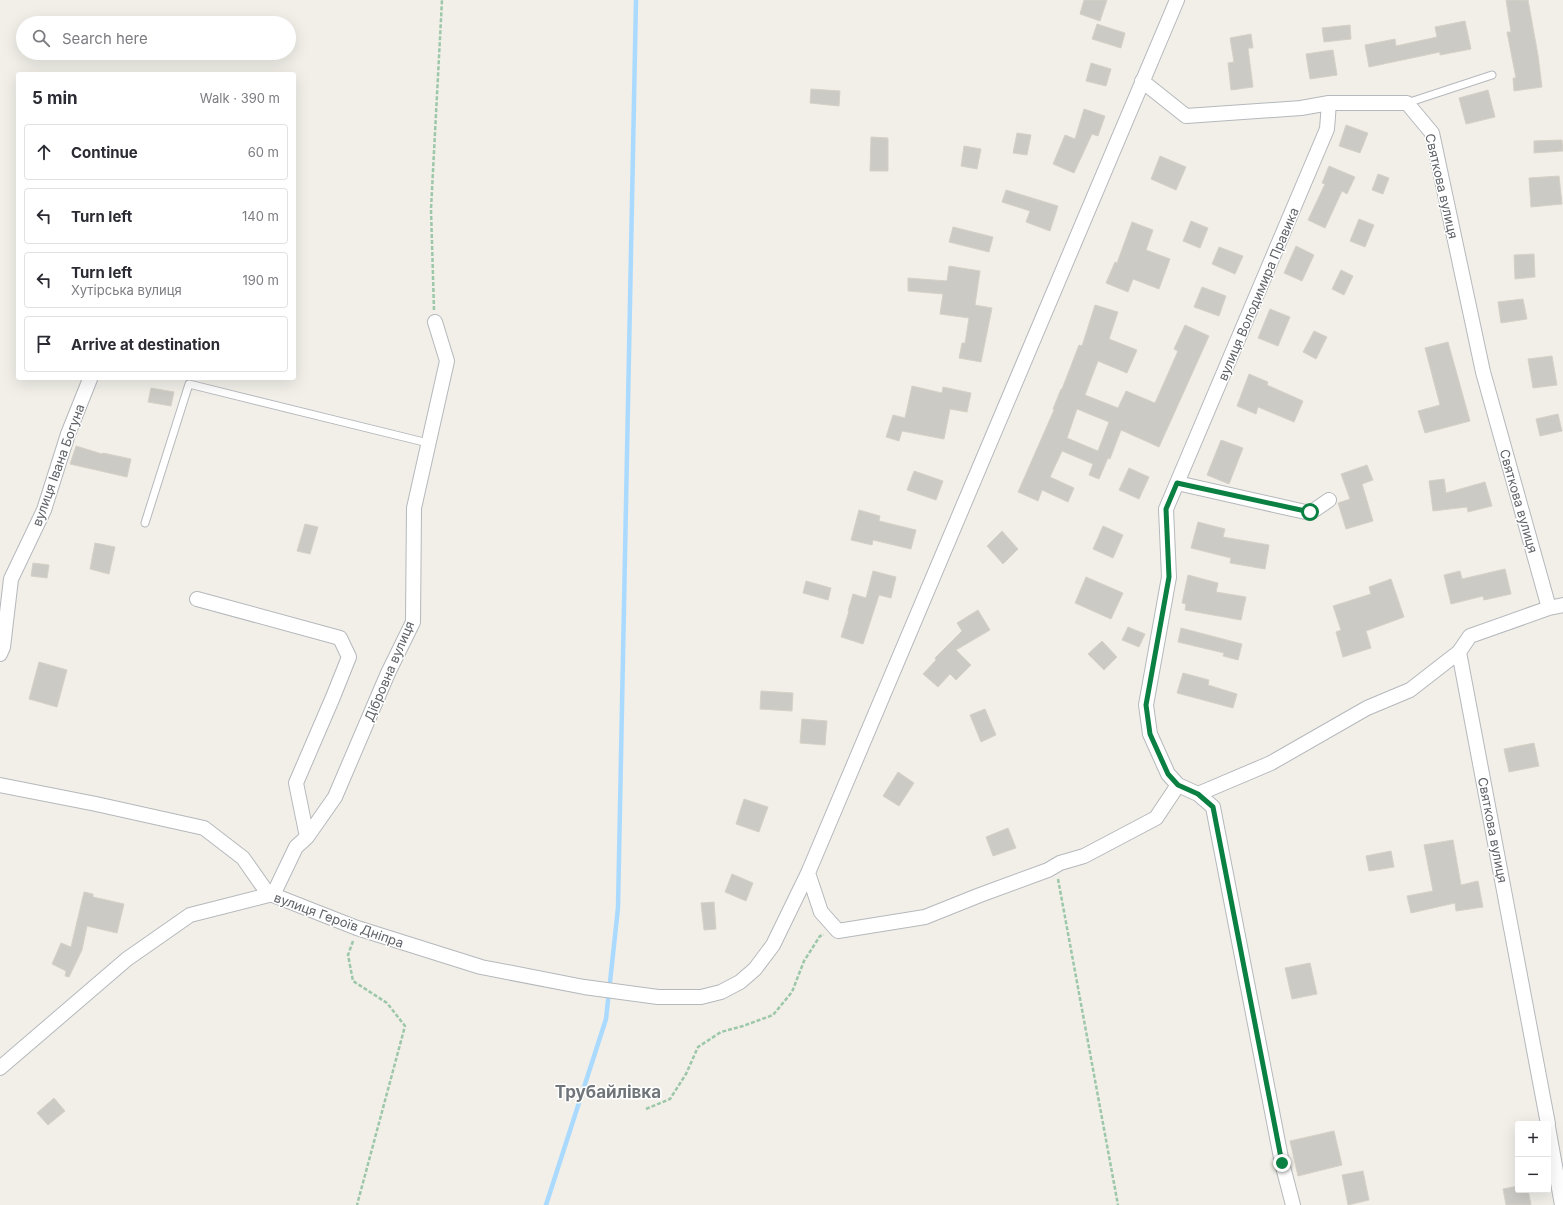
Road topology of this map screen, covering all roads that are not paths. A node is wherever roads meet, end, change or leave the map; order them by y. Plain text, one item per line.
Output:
1 (1177, 0) edge
2 (1492, 75) dead end
3 (1142, 81) junction
4 (1329, 103) junction
5 (1407, 103) junction
6 (435, 322) road end
7 (90, 380) edge
8 (428, 443) junction
9 (1177, 483) junction
10 (1329, 500) dead end
11 (145, 522) dead end
12 (4, 593) edge
13 (197, 599) dead end
14 (1563, 605) edge
15 (1549, 608) junction
16 (1459, 652) junction
17 (0, 654) edge
18 (0, 785) edge
19 (1178, 785) junction
20 (1198, 794) junction
21 (307, 837) junction
22 (808, 872) junction
23 (271, 895) junction
24 (0, 1068) edge
25 (1547, 1121) edge
26 (1551, 1142) edge
27 (1293, 1205) edge
28 (1562, 1205) edge

1 - 3 street, вулиця Героїв Дніпра
2 - 5 lane
3 - 4 street
3 - 22 street, вулиця Героїв Дніпра
4 - 5 street
4 - 9 street, вулиця Володимира Правика
5 - 15 street, Святкова вулиця
6 - 8 street, Дібровна вулиця
7 - 12 street, вулиця Івана Богуна
8 - 11 lane
8 - 21 street, Дібровна вулиця
9 - 10 street
9 - 19 street, вулиця Володимира Правика
12 - 17 street, вулиця Івана Богуна
13 - 21 street
14 - 15 street
15 - 16 street
16 - 20 street
16 - 25 street, Святкова вулиця
18 - 23 street
19 - 20 street
19 - 22 street
20 - 27 street
21 - 23 street, Дібровна вулиця
22 - 23 street, вулиця Героїв Дніпра
23 - 24 street, вулиця Героїв Дніпра
26 - 28 street, Святкова вулиця

